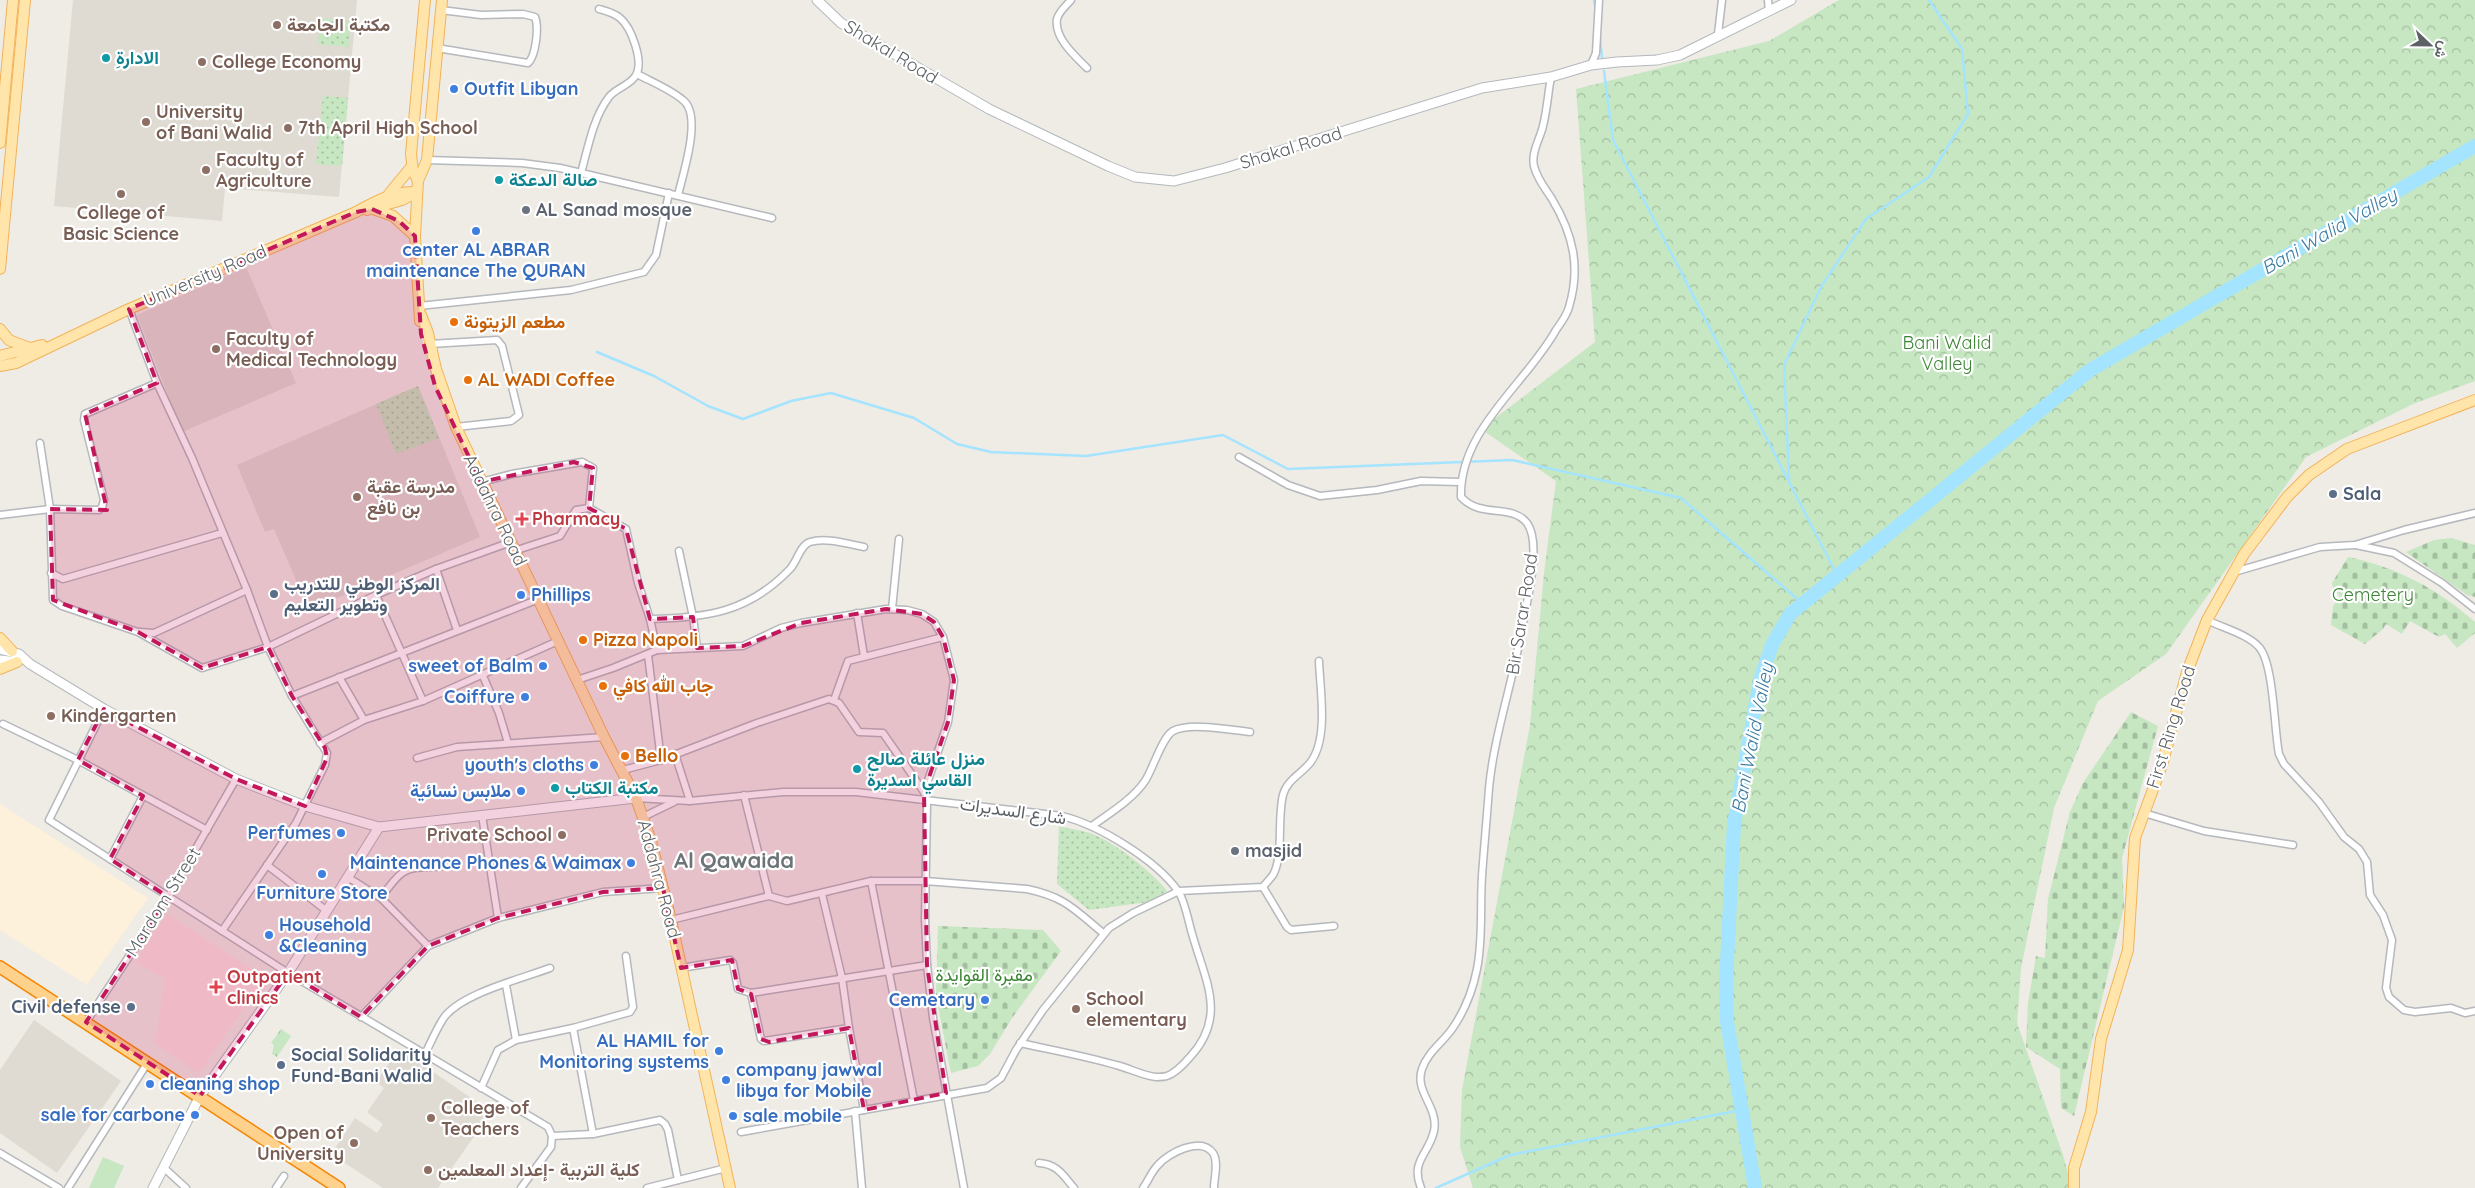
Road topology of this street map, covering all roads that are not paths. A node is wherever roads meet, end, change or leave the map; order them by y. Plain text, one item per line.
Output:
1 (13, 0) edge
2 (25, 0) edge
3 (425, 0) edge
4 (817, 0) edge
5 (1071, 0) edge
6 (1599, 0) edge
7 (1722, 0) edge
8 (1768, 0) edge
9 (1790, 0) edge
10 (442, 5) edge
11 (598, 9) dead end
12 (1769, 11) junction
13 (1718, 34) junction
14 (437, 48) junction
15 (1591, 66) junction
16 (1087, 68) dead end
17 (637, 74) junction
18 (1551, 77) junction
19 (0, 143) edge
20 (427, 160) junction
21 (412, 166) junction
22 (581, 173) junction
23 (418, 181) junction
24 (417, 192) junction
25 (669, 193) junction
26 (678, 195) junction
27 (388, 196) junction
28 (372, 209) junction
29 (356, 212) junction
30 (772, 218) dead end
31 (415, 236) junction
32 (0, 269) edge
33 (129, 309) junction
34 (420, 311) junction
35 (0, 329) edge
36 (55, 343) junction
37 (430, 344) junction
38 (31, 348) junction
39 (0, 356) edge
40 (5, 366) edge
41 (0, 373) edge
42 (158, 383) junction
43 (2475, 400) edge
44 (456, 427) junction
45 (40, 443) dead end
46 (1239, 457) dead end
47 (481, 482) junction
48 (1460, 482) junction
49 (50, 508) junction
50 (589, 508) junction
51 (2475, 513) edge
52 (0, 516) edge
53 (222, 533) junction
54 (898, 539) dead end
55 (2355, 545) junction
56 (512, 546) junction
57 (864, 547) dead end
58 (679, 551) dead end
59 (436, 569) junction
60 (2232, 572) junction
61 (51, 573) junction
62 (247, 590) junction
63 (376, 595) junction
64 (538, 600) junction
65 (892, 609) junction
66 (2475, 609) edge
67 (857, 613) junction
68 (693, 617) junction
69 (650, 619) junction
70 (2207, 620) junction
71 (457, 630) junction
72 (138, 632) junction
73 (943, 637) junction
74 (0, 638) edge
75 (558, 641) junction
76 (268, 647) junction
77 (697, 648) junction
78 (0, 649) edge
79 (657, 650) junction
80 (12, 651) junction
81 (400, 652) junction
82 (648, 655) junction
83 (864, 656) junction
84 (0, 660) edge
85 (1319, 661) dead end
86 (17, 662) junction
87 (30, 664) junction
88 (0, 669) edge
89 (483, 676) junction
90 (339, 677) junction
91 (577, 680) junction
92 (292, 696) junction
93 (834, 700) junction
94 (423, 701) junction
95 (104, 709) junction
96 (364, 720) junction
97 (3, 724) dead end
98 (1250, 732) dead end
99 (604, 737) junction
100 (320, 743) junction
101 (508, 743) junction
102 (675, 754) junction
103 (417, 758) dead end
104 (78, 760) junction
105 (661, 760) junction
106 (623, 770) junction
107 (236, 779) junction
108 (924, 792) junction
109 (744, 795) junction
110 (144, 796) junction
111 (636, 798) junction
112 (675, 801) junction
113 (927, 801) junction
114 (690, 802) junction
115 (305, 806) junction
116 (2144, 813) junction
117 (482, 816) junction
118 (644, 816) junction
119 (1092, 826) junction
120 (379, 827) junction
121 (207, 830) junction
122 (2293, 845) dead end
123 (110, 860) junction
124 (267, 865) junction
125 (446, 866) dead end
126 (349, 878) junction
127 (871, 881) junction
128 (925, 881) junction
129 (1263, 887) junction
130 (663, 888) junction
131 (1179, 891) junction
132 (822, 894) junction
133 (769, 896) junction
134 (168, 897) junction
135 (380, 898) junction
136 (327, 911) junction
137 (498, 918) junction
138 (671, 920) junction
139 (1334, 926) dead end
140 (222, 931) junction
141 (1103, 934) junction
142 (428, 946) junction
143 (626, 956) dead end
144 (927, 965) junction
145 (1, 967) edge
146 (550, 968) dead end
147 (681, 968) junction
148 (887, 971) junction
149 (288, 973) junction
150 (842, 978) junction
151 (506, 985) junction
152 (751, 993) junction
153 (2475, 1011) edge
154 (361, 1017) junction
155 (86, 1022) junction
156 (573, 1028) junction
157 (849, 1028) junction
158 (516, 1040) junction
159 (1020, 1043) junction
160 (425, 1054) junction
161 (148, 1062) junction
162 (481, 1088) junction
163 (946, 1093) junction
164 (200, 1096) junction
165 (914, 1100) junction
166 (864, 1110) junction
167 (855, 1111) junction
168 (741, 1132) dead end
169 (593, 1134) junction
170 (552, 1136) junction
171 (0, 1153) edge
172 (1039, 1163) dead end
173 (163, 1167) junction
174 (726, 1168) junction
175 (284, 1176) dead end
176 (678, 1180) junction
177 (59, 1188) edge
178 (68, 1188) edge
179 (153, 1188) edge
180 (186, 1188) edge
181 (276, 1188) edge
182 (339, 1188) edge
183 (521, 1188) edge
184 (647, 1188) edge
185 (730, 1188) edge
186 (862, 1188) edge
187 (964, 1188) edge
188 (1074, 1188) edge
189 (1144, 1188) edge
190 (1214, 1188) edge
191 (1421, 1188) edge
192 (2074, 1188) edge

1 - 19 main road
2 - 32 main road
3 - 21 main road, Addahra Road
4 - 18 main road, Shakal Road
5 - 16 street
6 - 15 street
7 - 13 street
8 - 12 street
9 - 12 main road, Shakal Road
10 - 14 main road, Addahra Road
10 - 14 street
11 - 17 street
12 - 13 main road, Shakal Road
13 - 15 main road, Shakal Road
14 - 20 main road, Addahra Road
15 - 18 main road, Shakal Road
17 - 22 street
17 - 26 street
18 - 48 street
20 - 22 street
20 - 23 main road, Addahra Road
21 - 23 main road, Addahra Road
21 - 27 main road
22 - 25 street
23 - 24 main road, Addahra Road
24 - 27 main road, University Road
24 - 28 main road, University Road
24 - 31 main road, Addahra Road
25 - 26 street
25 - 34 street
26 - 30 street
27 - 29 main road, University Road
28 - 29 main road, University Road
28 - 31 main road
29 - 33 main road, University Road
31 - 34 main road, Addahra Road
33 - 36 main road, University Road
33 - 42 street
34 - 37 main road, Addahra Road
34 - 44 main road, Addahra Road
35 - 38 main road
36 - 38 main road, University Road
36 - 40 main road, University Road
37 - 44 main road, Addahra Road
37 - 44 street
38 - 39 main road, University Road
40 - 41 main road, University Road
42 - 49 street
42 - 53 street
43 - 60 main road, First Ring Road
44 - 47 main road, Addahra Road
45 - 49 street
46 - 48 street
47 - 50 street
47 - 56 main road, Addahra Road
48 - 191 street, Bir Sarar Road
49 - 52 street
49 - 61 street
50 - 56 street
50 - 69 street
51 - 55 street
53 - 61 street
53 - 62 street
54 - 65 street
55 - 60 street
55 - 66 street
56 - 59 street
56 - 64 main road, Addahra Road
57 - 68 street
58 - 68 street
59 - 63 street
59 - 71 street
60 - 70 main road, First Ring Road
61 - 72 street
62 - 72 street
62 - 76 street
63 - 76 street
63 - 81 street
64 - 71 street
64 - 75 main road, Addahra Road
65 - 67 street
65 - 73 street
67 - 77 street
67 - 83 street
68 - 69 street
68 - 77 street
69 - 79 street
70 - 116 main road, First Ring Road
70 - 153 street
71 - 81 street
72 - 76 street
73 - 83 street
73 - 108 street
74 - 80 main road
75 - 89 street
75 - 91 main road, Addahra Road
76 - 92 street
77 - 79 street
78 - 80 main road
79 - 82 street
80 - 87 main road
81 - 90 street
81 - 94 street
82 - 91 street
82 - 105 street
83 - 93 street
84 - 86 main road
85 - 129 street
86 - 87 main road
86 - 88 main road
87 - 95 main road
89 - 94 street
89 - 101 street
90 - 92 street
90 - 96 street
91 - 99 main road, Addahra Road
92 - 100 street
93 - 102 street
93 - 108 street
94 - 96 street
95 - 104 street
95 - 107 main road
96 - 100 street
97 - 104 street
98 - 119 street
99 - 101 street
99 - 106 main road, Addahra Road
100 - 115 street
101 - 103 street
102 - 105 street
102 - 114 street
104 - 110 street
104 - 123 street
105 - 106 street
106 - 111 main road, Addahra Road
107 - 115 main road
107 - 121 street, Mardom Street
108 - 113 street
109 - 113 street, شارع السديرات
109 - 114 street, شارع السديرات
109 - 133 street
110 - 121 street
110 - 123 street
111 - 112 street, شارع السديرات
111 - 117 main road
111 - 118 main road, Addahra Road
112 - 114 street, شارع السديرات
112 - 118 street, شارع السديرات
113 - 119 street, شارع السديرات
113 - 128 street
115 - 120 main road
115 - 124 street
116 - 122 street
116 - 192 main road, First Ring Road
117 - 120 main road
117 - 137 street
118 - 130 main road, Addahra Road
119 - 131 street, شارع السديرات
120 - 126 main road
121 - 134 street, Mardom Street
123 - 134 street
124 - 136 street
124 - 140 street
125 - 135 street
126 - 135 street
126 - 136 main road
127 - 128 street
127 - 132 street
127 - 148 street
128 - 141 street
128 - 144 street
129 - 131 street
129 - 139 street
130 - 137 street
130 - 138 main road, Addahra Road
131 - 141 street
131 - 159 street
132 - 133 street
132 - 150 street
133 - 138 street
134 - 140 street
134 - 155 street, Mardom Street
135 - 142 street
136 - 149 main road
137 - 142 street
138 - 147 main road, Addahra Road
140 - 149 street
141 - 159 street
142 - 154 street
143 - 156 street
144 - 148 street
144 - 163 street
145 - 155 highway
146 - 151 street
147 - 152 street
147 - 174 main road, Addahra Road
148 - 150 street
148 - 165 street
149 - 154 street
149 - 164 main road
150 - 152 street
150 - 157 street
151 - 158 street
151 - 160 street
152 - 157 street
154 - 160 street
155 - 161 highway
156 - 158 street
156 - 169 street
157 - 166 street
158 - 162 street
159 - 163 street
160 - 162 street
161 - 164 highway
161 - 178 street
162 - 170 street
163 - 165 street
163 - 187 street
164 - 173 main road
164 - 182 highway
165 - 166 street
166 - 167 street
167 - 168 street
167 - 186 street
169 - 170 street
169 - 176 street
170 - 183 street
171 - 177 street
172 - 188 street
173 - 179 main road
173 - 180 street
174 - 176 street
174 - 185 main road, Addahra Road
175 - 181 street
176 - 184 street
189 - 190 street

